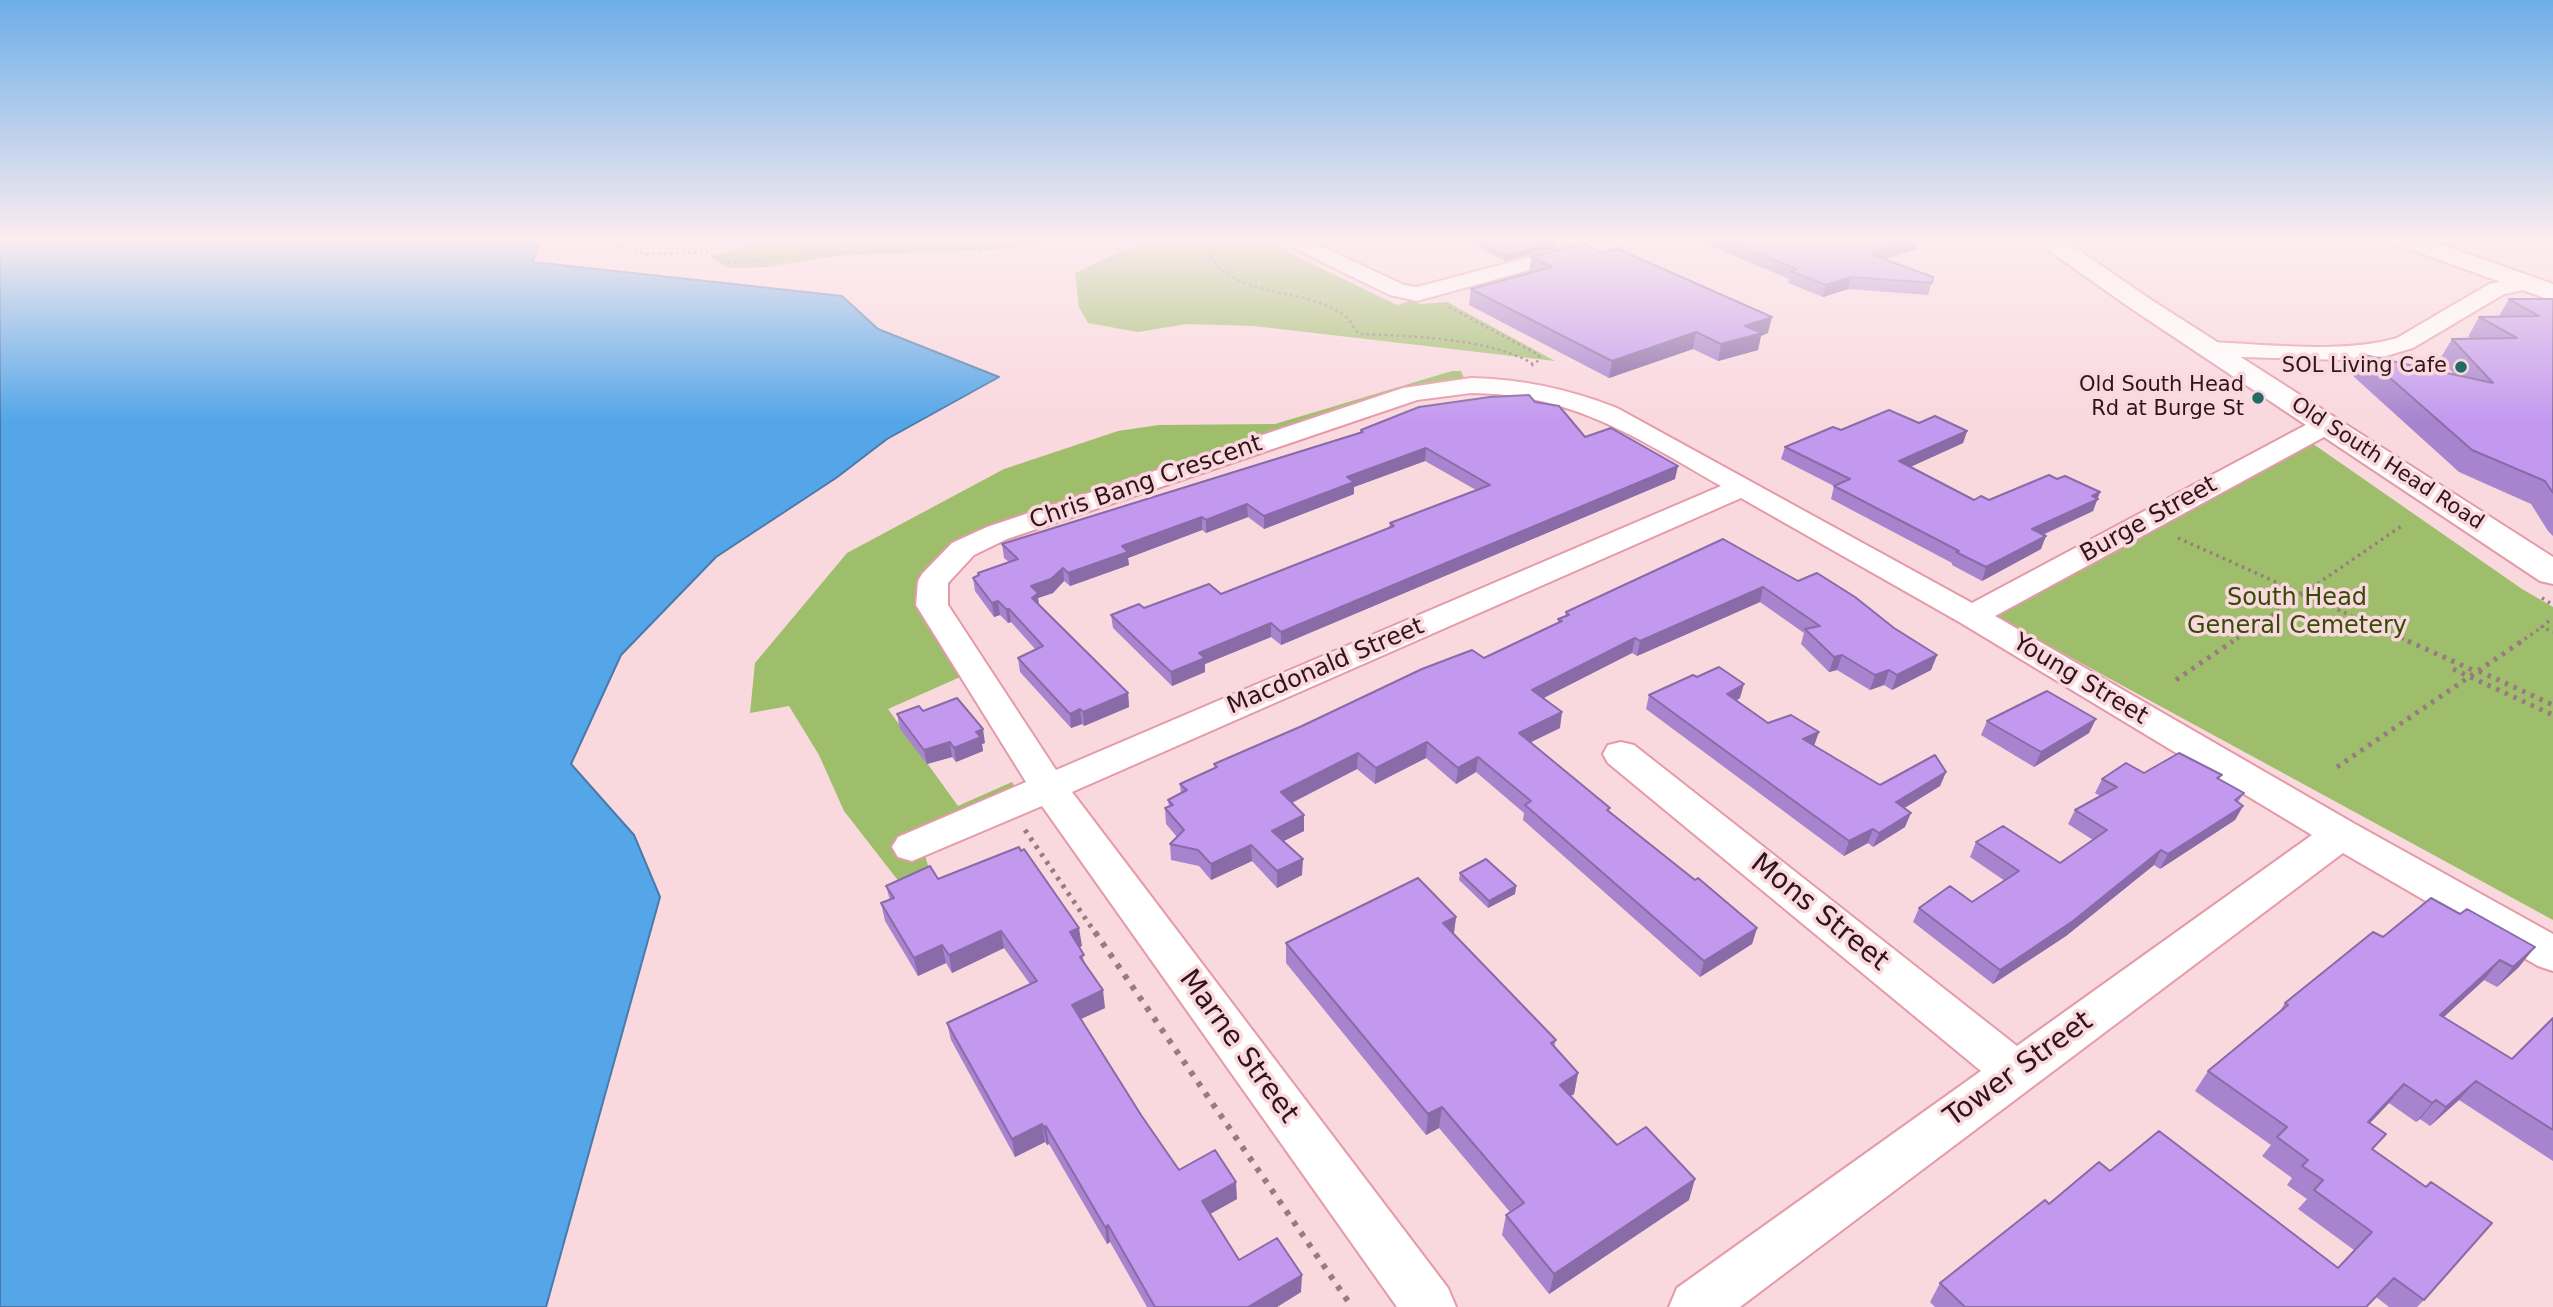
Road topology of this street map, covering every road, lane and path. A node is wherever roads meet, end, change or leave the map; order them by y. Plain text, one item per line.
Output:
1 (1304, 299) edge
2 (1434, 299) edge
3 (2136, 299) edge
4 (2480, 299) edge
5 (2209, 349) junction
6 (1604, 410) joint
7 (2326, 425) junction
8 (1742, 487) junction
9 (2403, 525) dead end
10 (2178, 538) dead end
11 (2553, 573) edge
12 (2303, 594) junction
13 (1972, 616) junction
14 (2549, 621) dead end
15 (2542, 627) junction
16 (2553, 632) edge
17 (2453, 669) dead end
18 (2477, 671) junction
19 (2469, 676) junction
20 (2176, 680) dead end
21 (2553, 705) edge
22 (2553, 715) edge
23 (1621, 754) dead end
24 (2337, 767) dead end
25 (1048, 787) junction
26 (1008, 805) junction
27 (2341, 834) junction
28 (912, 847) dead end
29 (2553, 954) edge
30 (2016, 1072) junction
31 (1352, 1307) edge
32 (1429, 1307) edge
33 (1696, 1307) edge

1 - 2 path
3 - 5 main road, Old South Head Road
4 - 5 street
5 - 7 main road, Old South Head Road
6 - 8 street, Young Street
6 - 25 street, Chris Bang Crescent
7 - 11 main road, Old South Head Road
7 - 13 street, Burge Street
8 - 13 street, Young Street
8 - 25 street, Macdonald Street
9 - 12 path
10 - 12 path
12 - 18 path
12 - 20 path
13 - 27 street, Young Street
14 - 15 path
15 - 16 path
15 - 18 path
17 - 19 path
18 - 19 path
18 - 21 path
19 - 22 path
19 - 24 path
23 - 30 street, Mons Street
25 - 26 street, Macdonald Street
25 - 32 street, Marne Street
26 - 28 street, Macdonald Street
26 - 31 path
27 - 29 street, Young Street
27 - 30 street, Tower Street
30 - 33 street, Tower Street

